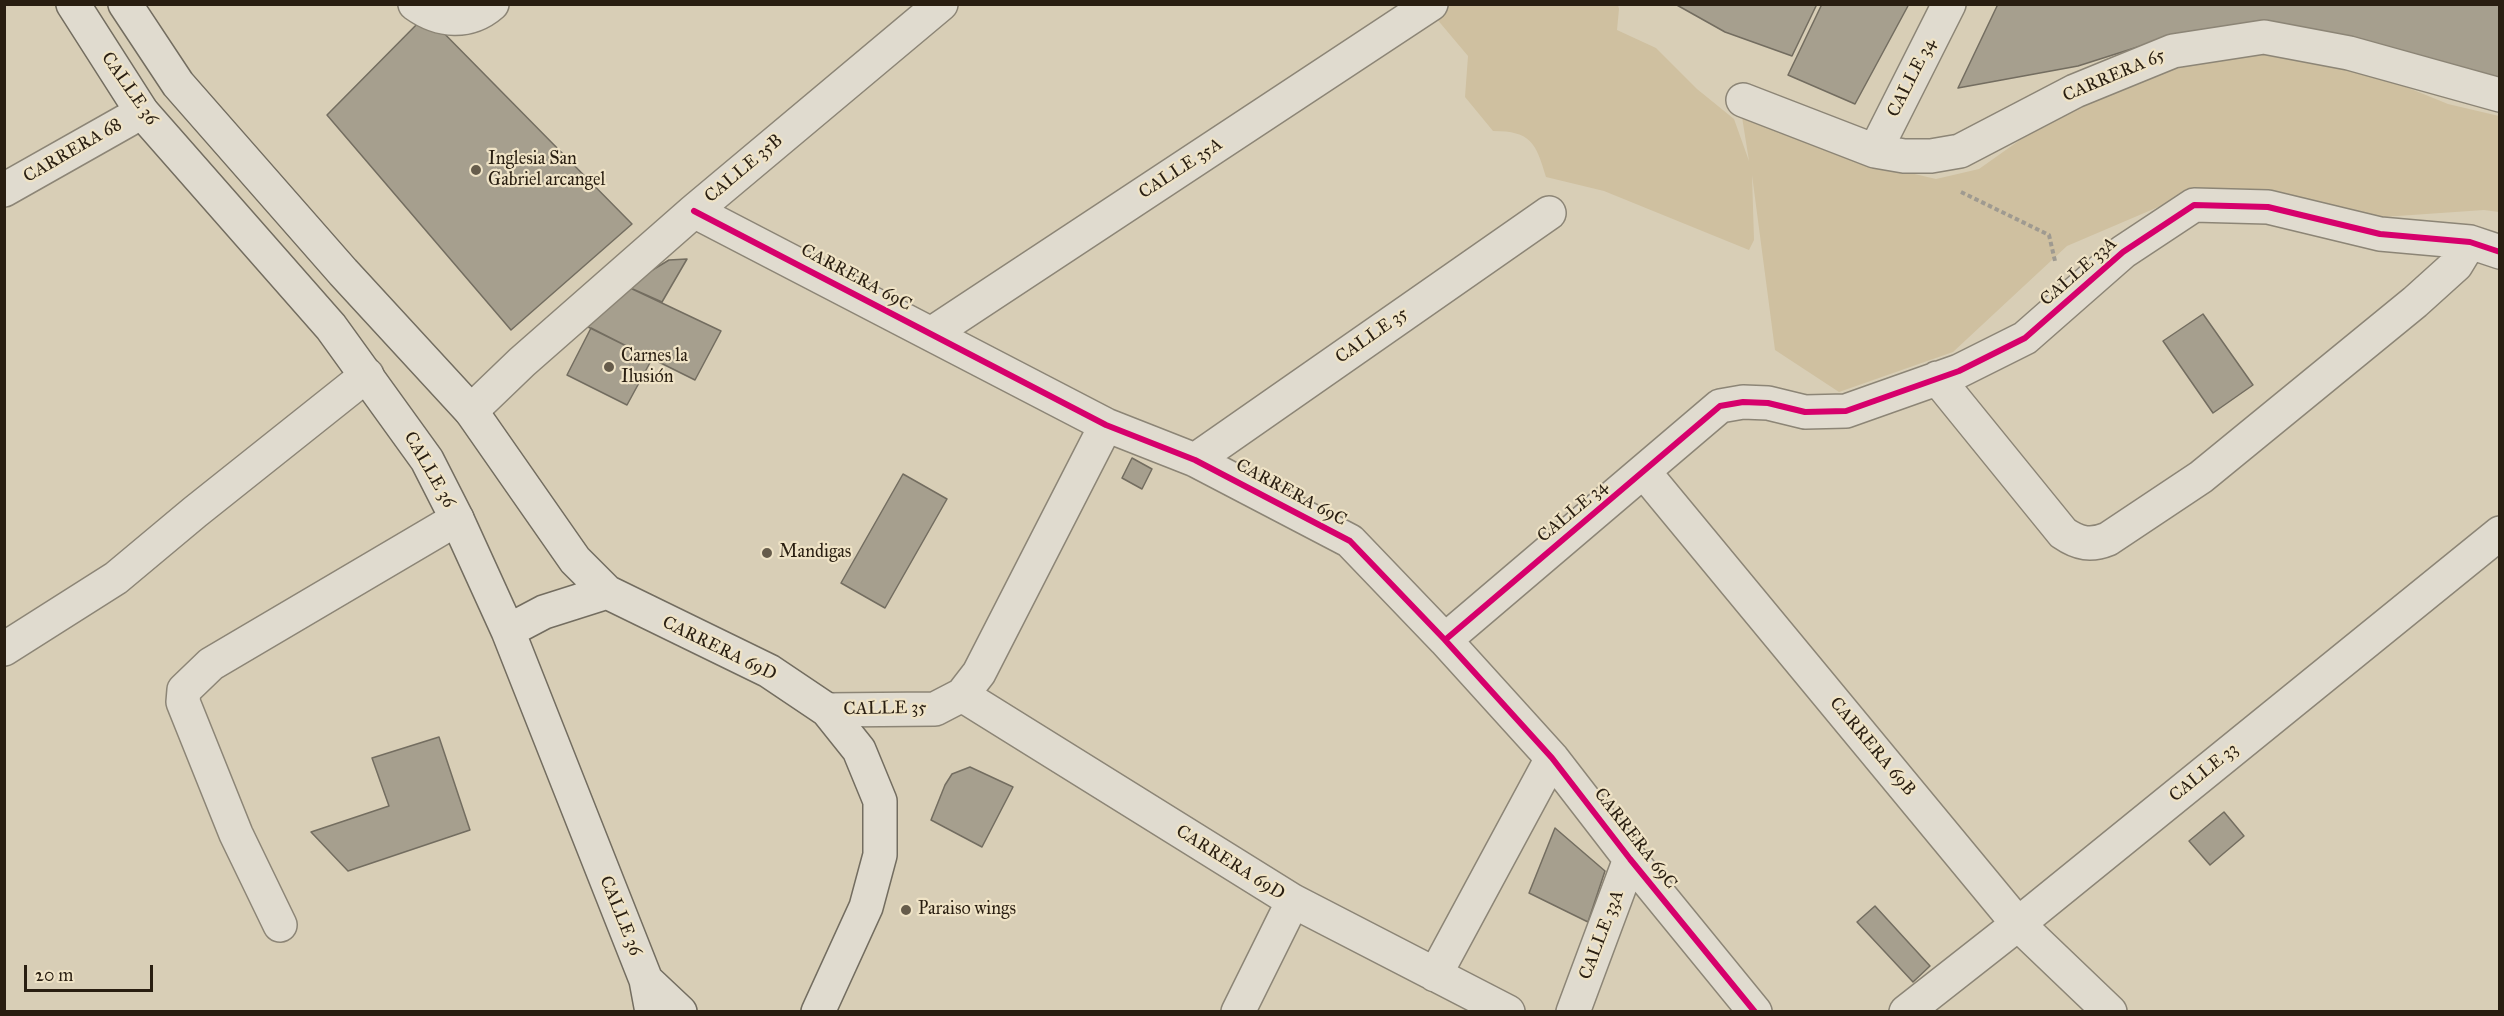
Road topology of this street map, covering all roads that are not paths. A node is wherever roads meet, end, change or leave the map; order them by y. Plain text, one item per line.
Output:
1 (73, 4) edge
2 (416, 4) edge
3 (492, 4) edge
4 (941, 4) edge
5 (1431, 4) edge
6 (1949, 4) edge
7 (136, 10) edge
8 (2499, 95) edge
9 (1743, 100) dead end
10 (142, 112) junction
11 (1875, 151) junction
12 (4, 190) edge
13 (694, 211) junction
14 (1549, 213) dead end
15 (2485, 247) edge
16 (931, 334) junction
17 (367, 375) junction
18 (1937, 378) junction
19 (1719, 406) joint
20 (471, 411) junction
21 (1106, 425) junction
22 (1195, 460) junction
23 (1644, 472) junction
24 (457, 519) junction
25 (2499, 533) edge
26 (607, 592) junction
27 (508, 631) junction
28 (1445, 640) junction
29 (4, 649) edge
30 (962, 695) junction
31 (827, 710) junction
32 (1552, 758) junction
33 (1630, 859) junction
34 (1293, 902) junction
35 (2018, 924) junction
36 (280, 925) dead end
37 (1435, 975) junction
38 (646, 980) junction
39 (652, 1011) edge
40 (680, 1011) edge
41 (818, 1011) edge
42 (1238, 1011) edge
43 (1508, 1011) edge
44 (1573, 1011) edge
45 (1755, 1011) edge
46 (1906, 1011) edge
47 (2110, 1011) edge

1 - 10 street, CALLE 36
2 - 3 street
4 - 13 street, CALLE 35B
5 - 16 street, CALLE 35A
6 - 11 street, CALLE 34
7 - 20 street
8 - 11 street, CARRERA 65
9 - 11 street, CARRERA 65
10 - 12 street, CARRERA 68
10 - 17 street, CALLE 36
13 - 16 street, CARRERA 69C
13 - 20 street, CALLE 35B
14 - 22 street, CALLE 35
15 - 18 street, CALLE 33A
15 - 18 street
16 - 21 street, CARRERA 69C
17 - 24 street, CALLE 36
17 - 29 street
18 - 19 street, CALLE 33A
19 - 23 street, CALLE 34
20 - 26 street
21 - 22 street, CARRERA 69C
21 - 30 street, CALLE 35
22 - 28 street, CARRERA 69C
23 - 28 street, CALLE 34
23 - 35 street, CARRERA 69B
24 - 27 street, CALLE 36
24 - 36 street
25 - 35 street, CALLE 33
26 - 27 street
26 - 31 street, CARRERA 69D
27 - 38 street, CALLE 36
28 - 32 street, CARRERA 69C
30 - 31 street, CALLE 35
30 - 34 street, CARRERA 69D
31 - 41 street, CALLE 35
32 - 33 street, CARRERA 69C
32 - 37 street
33 - 44 street, CALLE 33A
33 - 45 street, CARRERA 69C
34 - 37 street, CARRERA 69D
34 - 42 street
35 - 46 street, CALLE 33
35 - 47 street, CARRERA 69B
37 - 43 street, CARRERA 69D
38 - 39 street, CALLE 36
38 - 40 street

